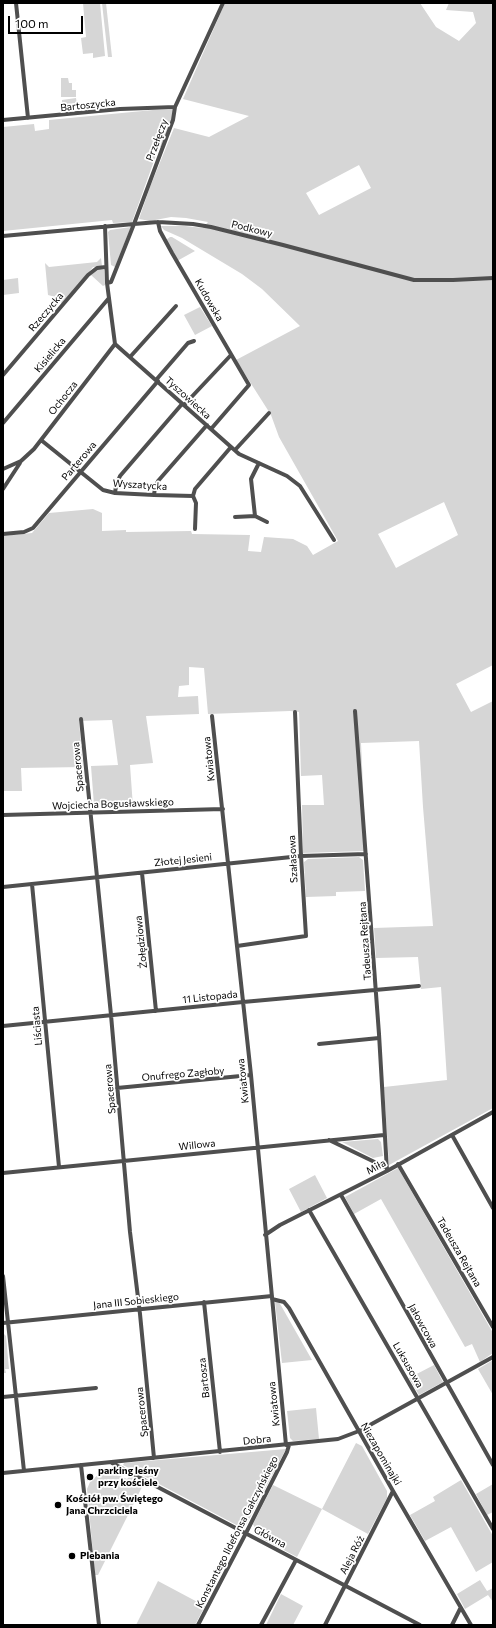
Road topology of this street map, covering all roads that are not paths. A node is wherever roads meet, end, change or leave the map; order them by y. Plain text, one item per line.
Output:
1 (16, 3) edge
2 (223, 3) edge
3 (175, 108) junction
4 (28, 118) junction
5 (3, 120) edge
6 (158, 222) junction
7 (134, 224) junction
8 (105, 226) junction
9 (3, 236) edge
10 (106, 267) junction
11 (493, 278) edge
12 (107, 283) junction
13 (109, 298) junction
14 (176, 306) dead end
15 (194, 341) dead end
16 (115, 344) junction
17 (231, 355) junction
18 (130, 357) junction
19 (3, 376) edge
20 (157, 381) junction
21 (183, 404) junction
22 (269, 413) dead end
23 (3, 423) edge
24 (206, 425) junction
25 (211, 429) junction
26 (41, 440) junction
27 (231, 447) junction
28 (235, 450) junction
29 (21, 462) junction
30 (259, 463) junction
31 (3, 469) edge
32 (80, 471) junction
33 (3, 489) edge
34 (115, 493) junction
35 (154, 495) junction
36 (193, 496) junction
37 (254, 516) junction
38 (235, 517) dead end
39 (267, 522) dead end
40 (195, 529) dead end
41 (3, 534) edge
42 (334, 540) dead end
43 (355, 711) dead end
44 (296, 712) dead end
45 (212, 716) dead end
46 (81, 719) dead end
47 (222, 809) junction
48 (90, 813) junction
49 (3, 815) edge
50 (366, 854) junction
51 (301, 856) junction
52 (228, 863) junction
53 (142, 873) junction
54 (98, 877) junction
55 (32, 884) junction
56 (3, 887) edge
57 (237, 946) junction
58 (419, 986) dead end
59 (376, 990) junction
60 (243, 1002) junction
61 (156, 1010) junction
62 (111, 1015) junction
63 (45, 1022) junction
64 (3, 1026) edge
65 (380, 1038) junction
66 (319, 1044) dead end
67 (250, 1075) junction
68 (117, 1088) junction
69 (493, 1112) edge
70 (452, 1134) junction
71 (384, 1135) junction
72 (328, 1140) junction
73 (257, 1146) junction
74 (124, 1160) junction
75 (398, 1164) junction
76 (59, 1167) junction
77 (387, 1170) junction
78 (3, 1173) edge
79 (341, 1195) junction
80 (493, 1208) edge
81 (309, 1210) junction
82 (265, 1235) junction
83 (3, 1276) edge
84 (272, 1297) junction
85 (204, 1302) junction
86 (139, 1308) junction
87 (6, 1322) edge
88 (493, 1326) edge
89 (493, 1356) edge
90 (446, 1383) junction
91 (96, 1388) dead end
92 (15, 1396) junction
93 (3, 1397) edge
94 (418, 1397) junction
95 (358, 1431) junction
96 (288, 1445) junction
97 (220, 1452) junction
98 (154, 1458) junction
99 (112, 1462) junction
100 (81, 1465) junction
101 (493, 1465) edge
102 (24, 1471) junction
103 (3, 1473) edge
104 (393, 1492) junction
105 (493, 1528) edge
106 (246, 1533) junction
107 (296, 1560) junction
108 (346, 1585) junction
109 (460, 1609) junction
110 (98, 1625) edge
111 (198, 1625) edge
112 (261, 1625) edge
113 (325, 1625) edge
114 (420, 1625) edge
115 (452, 1625) edge
116 (471, 1625) edge

1 - 4 street
2 - 3 street, Przełęczy
3 - 4 street, Bartoszycka
3 - 7 street, Przełęczy
4 - 5 street, Bartoszycka
6 - 7 street, Podkowy
6 - 11 street, Podkowy
6 - 17 street, Kudowska
7 - 8 street, Podkowy
7 - 12 street, Przełęczy
8 - 9 street, Podkowy
8 - 10 street
10 - 12 street
10 - 19 street, Rzeczycka
12 - 13 street
13 - 16 street
13 - 23 street, Kisielicka
14 - 18 street
15 - 20 street, Parterowa
16 - 18 street, Tyszowiecka
16 - 26 street, Ochocza
17 - 21 street
17 - 25 street, Kudowska
18 - 20 street, Tyszowiecka
20 - 21 street, Tyszowiecka
20 - 32 street, Parterowa
21 - 24 street, Tyszowiecka
21 - 34 street
22 - 28 street
24 - 25 street, Tyszowiecka
24 - 35 street
25 - 27 street, Tyszowiecka
26 - 29 street, Ochocza
26 - 32 street, Wyszatycka
27 - 28 street, Tyszowiecka
27 - 36 street
28 - 30 street, Tyszowiecka
29 - 31 street, Ochocza
29 - 33 street, Ochocza
30 - 37 street
30 - 42 street, Tyszowiecka
32 - 34 street, Wyszatycka
32 - 41 street, Parterowa
34 - 35 street, Wyszatycka
35 - 36 street, Wyszatycka
36 - 40 street
37 - 38 street
37 - 39 street
43 - 50 street, Tadeusza Rejtana
44 - 51 street, Szałasowa
45 - 47 street, Kwiatowa
46 - 48 street, Spacerowa
47 - 48 street, Wojciecha Bogusławskiego
47 - 52 street, Kwiatowa
48 - 49 street, Wojciecha Bogusławskiego
48 - 54 street, Spacerowa
50 - 51 street, Złotej Jesieni
50 - 59 street, Tadeusza Rejtana
51 - 52 street, Złotej Jesieni
51 - 57 street, Szałasowa
52 - 53 street, Złotej Jesieni
52 - 57 street, Kwiatowa
53 - 54 street, Złotej Jesieni
53 - 61 street, Żołędziowa
54 - 55 street, Złotej Jesieni
54 - 62 street, Spacerowa
55 - 56 street, Złotej Jesieni
55 - 63 street, Liściasta
57 - 60 street, Kwiatowa
58 - 59 street, 11 Listopada
59 - 60 street, 11 Listopada
59 - 65 street, Tadeusza Rejtana
60 - 61 street, 11 Listopada
60 - 67 street, Kwiatowa
61 - 62 street, 11 Listopada
62 - 63 street, 11 Listopada
62 - 68 street, Spacerowa
63 - 64 street, 11 Listopada
63 - 76 street, Liściasta
65 - 66 street
65 - 71 street, Tadeusza Rejtana
67 - 68 street, Onufrego Zagłoby
67 - 73 street, Kwiatowa
68 - 74 street, Spacerowa
69 - 70 street, Miła
70 - 75 street, Miła
70 - 80 street
71 - 72 street, Willowa
71 - 77 street, Tadeusza Rejtana
72 - 73 street, Willowa
72 - 77 street
73 - 74 street, Willowa
73 - 82 street, Kwiatowa
74 - 76 street, Willowa
74 - 86 street, Spacerowa
75 - 77 street, Miła
75 - 88 street, Tadeusza Rejtana
76 - 78 street, Willowa
77 - 79 street, Miła
79 - 81 street, Miła
79 - 90 street, Jałowcowa
81 - 82 street, Miła
81 - 94 street, Luksusowa
82 - 84 street, Kwiatowa
83 - 87 street
84 - 85 street, Jana III Sobieskiego
84 - 95 street, Niezapominajki
84 - 96 street, Kwiatowa
85 - 86 street, Jana III Sobieskiego
85 - 97 street, Bartosza
86 - 87 street, Jana III Sobieskiego
86 - 98 street, Spacerowa
87 - 92 street
89 - 90 street, Dobra
90 - 94 street, Dobra
90 - 101 street, Jałowcowa
91 - 92 street
92 - 93 street
92 - 102 street
94 - 95 street, Dobra
94 - 105 street, Luksusowa
95 - 96 street, Dobra
95 - 104 street, Niezapominajki
96 - 97 street, Dobra
96 - 106 street, Konstantego Ildefonsa Gałczyńskiego
97 - 98 street, Dobra
98 - 99 street, Dobra
99 - 100 street, Dobra
99 - 106 street, Główna
100 - 102 street, Dobra
100 - 110 street
102 - 103 street, Dobra
104 - 108 street, Aleja Róż
104 - 109 street, Niezapominajki
106 - 107 street, Główna
106 - 111 street, Konstantego Ildefonsa Gałczyńskiego
107 - 108 street, Główna
107 - 112 street
108 - 113 street, Aleja Róż
108 - 114 street, Główna
109 - 115 street
109 - 116 street, Niezapominajki

